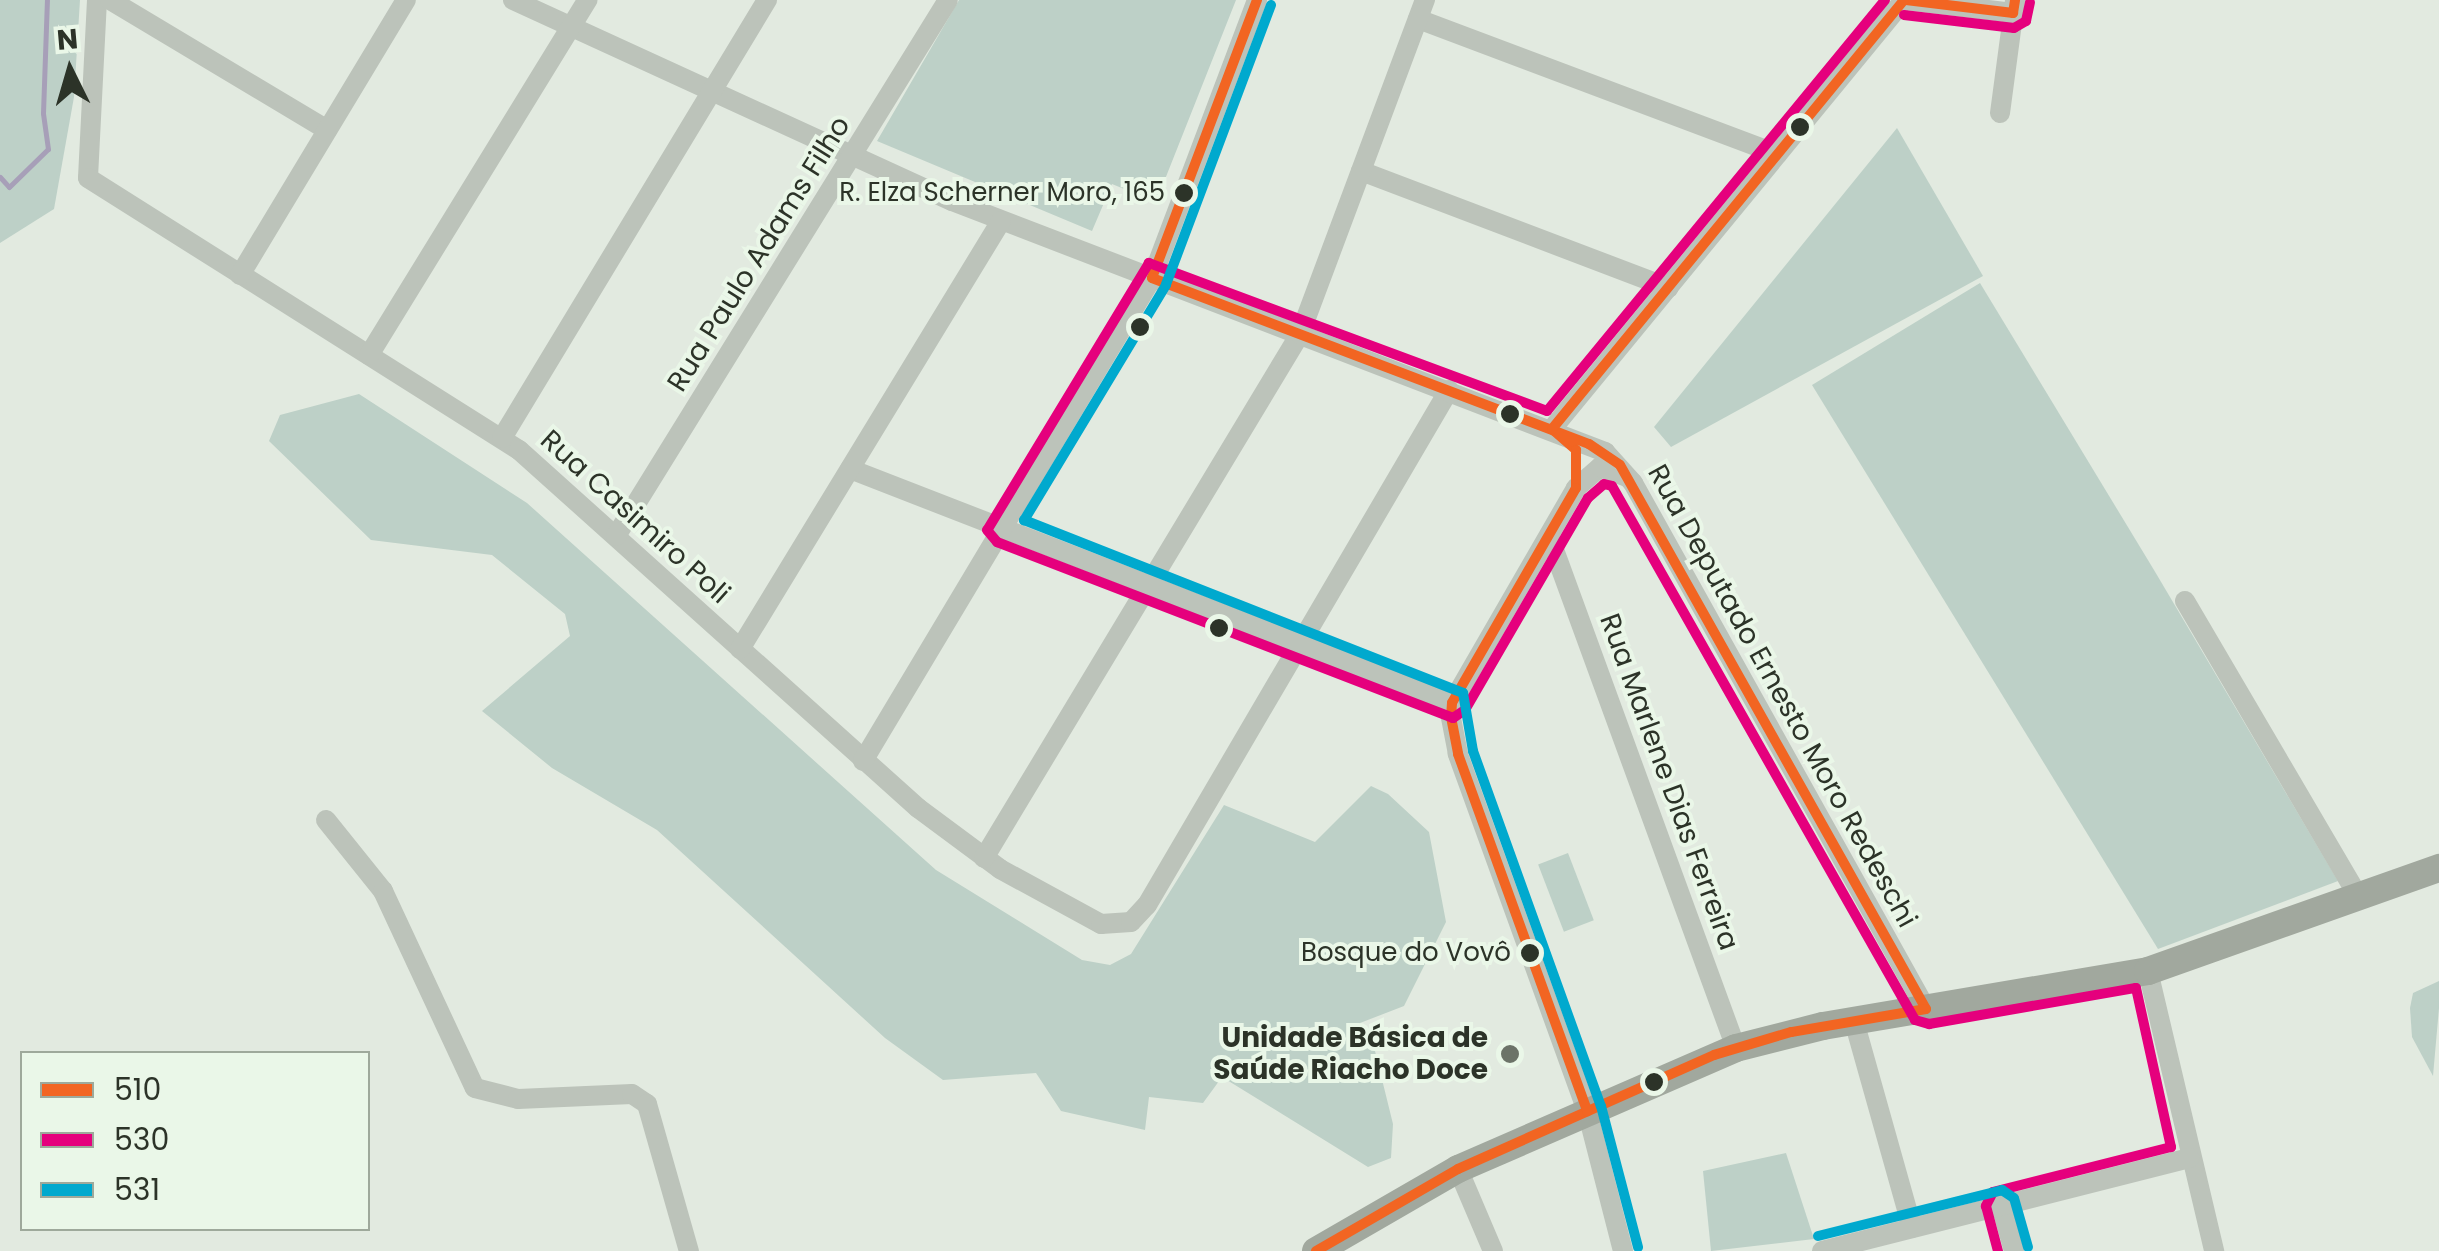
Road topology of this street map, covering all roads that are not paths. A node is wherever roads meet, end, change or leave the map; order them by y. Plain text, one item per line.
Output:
1 (97, 0) edge
2 (110, 0) edge
3 (406, 0) edge
4 (513, 0) edge
5 (587, 0) edge
6 (767, 0) edge
7 (948, 0) edge
8 (1257, 0) edge
9 (1905, 0) edge
10 (2014, 7) edge
11 (1421, 9) edge
12 (571, 27) junction
13 (712, 92) junction
14 (2000, 113) dead end
15 (327, 130) junction
16 (1778, 154) junction
17 (852, 156) junction
18 (1361, 171) junction
19 (1002, 221) junction
20 (240, 275) junction
21 (1152, 278) junction
22 (1668, 288) junction
23 (1300, 334) junction
24 (369, 355) junction
25 (1448, 390) junction
26 (1552, 430) junction
27 (502, 438) junction
28 (850, 469) junction
29 (1633, 483) junction
30 (1576, 488) junction
31 (1002, 528) junction
32 (616, 536) junction
33 (1549, 536) junction
34 (1148, 585) junction
35 (2185, 602) dead end
36 (1300, 644) junction
37 (740, 649) junction
38 (1452, 703) junction
39 (864, 761) junction
40 (326, 820) dead end
41 (984, 858) junction
42 (2439, 868) edge
43 (2359, 897) junction
44 (2148, 971) junction
45 (1926, 1009) junction
46 (1854, 1021) junction
47 (1736, 1048) junction
48 (1586, 1111) junction
49 (2189, 1158) junction
50 (1458, 1169) junction
51 (2002, 1205) junction
52 (1912, 1228) junction
53 (689, 1251) edge
54 (1316, 1251) edge
55 (1493, 1251) edge
56 (1623, 1251) edge
57 (1822, 1251) edge
58 (2014, 1251) edge
59 (2214, 1251) edge

1 - 20 street, Rua Casimiro Poli
2 - 15 street
3 - 15 street
4 - 12 street, Rua Deputado Ernesto Moro Redeschi
5 - 12 street
6 - 13 street
7 - 17 street, Rua Paulo Adams Filho
8 - 21 street
9 - 10 street
9 - 16 street
10 - 14 street
11 - 16 street
11 - 18 street
12 - 13 street, Rua Deputado Ernesto Moro Redeschi
12 - 24 street
13 - 17 street, Rua Deputado Ernesto Moro Redeschi
13 - 27 street
15 - 20 street
16 - 22 street
17 - 19 street, Rua Deputado Ernesto Moro Redeschi
17 - 32 street, Rua Paulo Adams Filho
18 - 22 street
18 - 23 street
19 - 21 street, Rua Deputado Ernesto Moro Redeschi
19 - 28 street
20 - 24 street, Rua Casimiro Poli
21 - 23 street, Rua Deputado Ernesto Moro Redeschi
21 - 31 street
22 - 26 street
23 - 25 street, Rua Deputado Ernesto Moro Redeschi
23 - 34 street
24 - 27 street, Rua Casimiro Poli
25 - 26 street, Rua Deputado Ernesto Moro Redeschi
25 - 36 street
26 - 29 street, Rua Deputado Ernesto Moro Redeschi
26 - 30 street
27 - 32 street, Rua Casimiro Poli
28 - 31 street
28 - 37 street
29 - 30 street
29 - 45 street, Rua Deputado Ernesto Moro Redeschi
30 - 33 street
31 - 34 street
31 - 39 street
32 - 37 street, Rua Casimiro Poli
33 - 38 street
33 - 47 street, Rua Marlene Dias Ferreira
34 - 36 street
34 - 41 street
35 - 43 street
36 - 38 street
36 - 41 street, Rua Casimiro Poli
37 - 39 street, Rua Casimiro Poli
38 - 48 street
39 - 41 street, Rua Casimiro Poli
40 - 53 street
42 - 43 main road
43 - 44 main road
44 - 45 main road
44 - 49 street
45 - 46 main road
46 - 47 main road
46 - 52 street
47 - 48 main road
48 - 50 main road
48 - 56 street
49 - 51 street
49 - 59 street
50 - 54 main road
50 - 55 street
51 - 52 street
51 - 58 street
52 - 57 street

